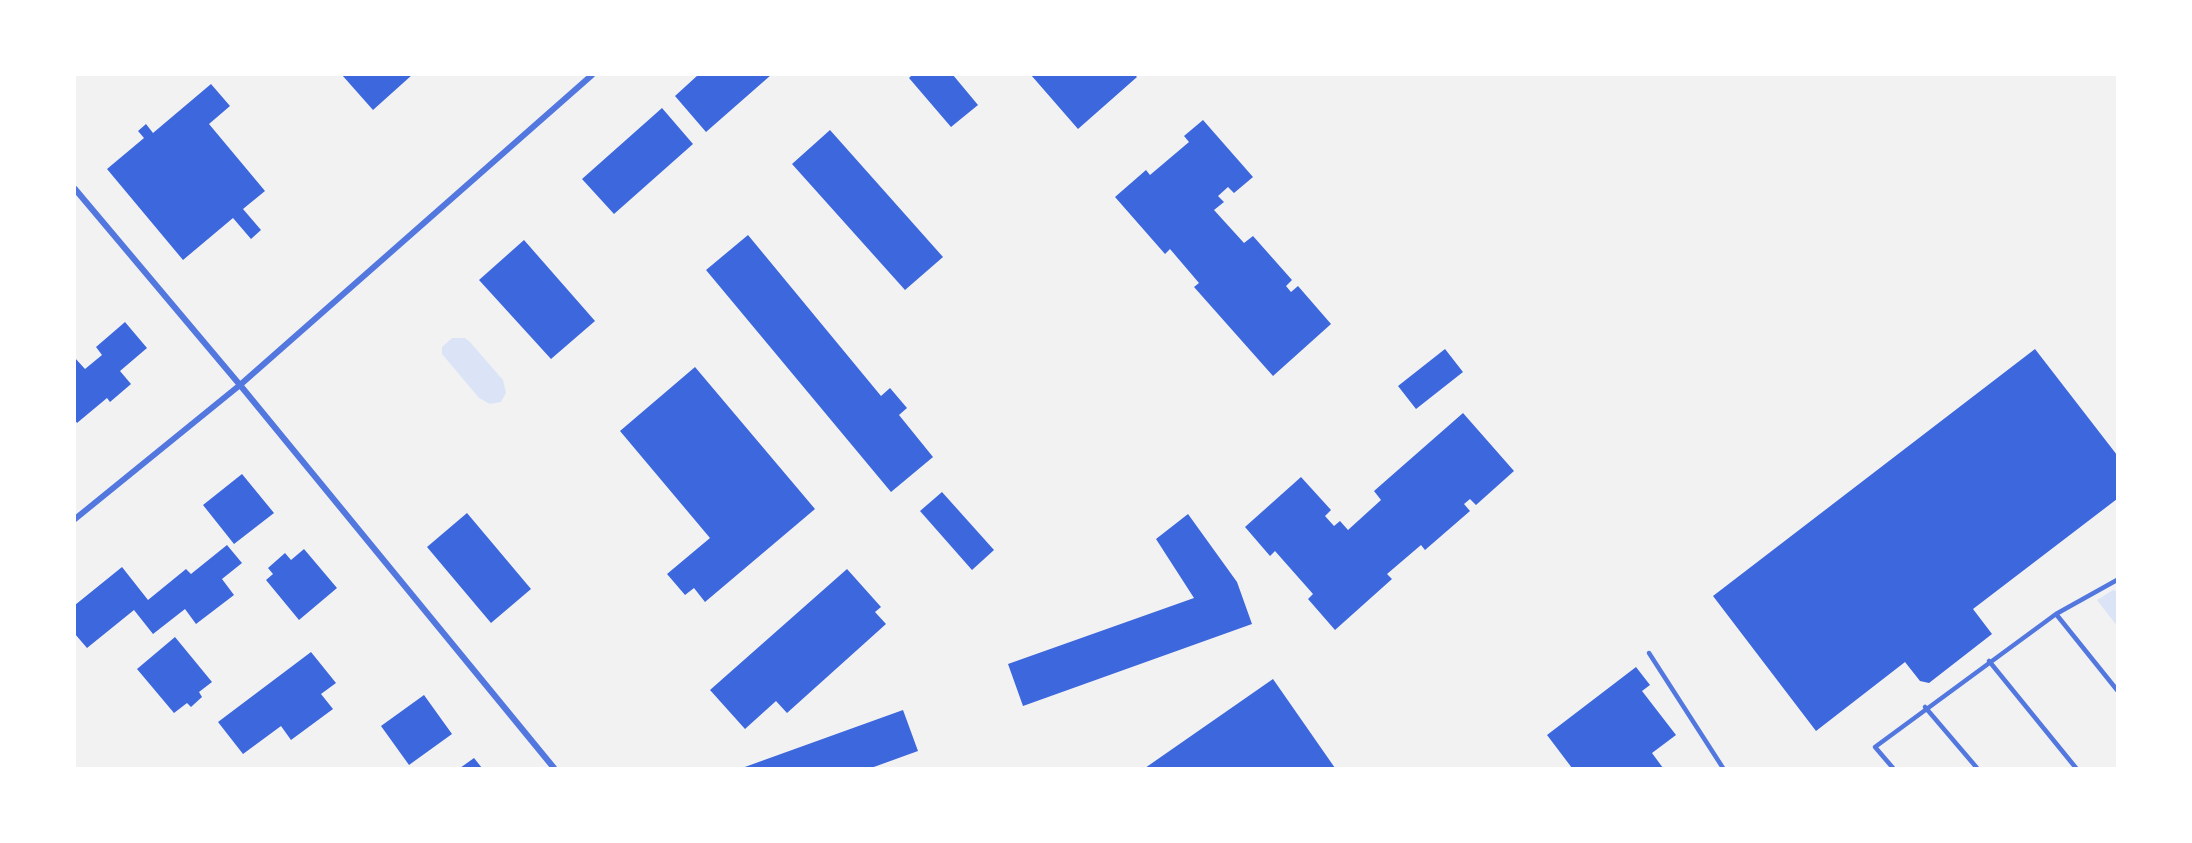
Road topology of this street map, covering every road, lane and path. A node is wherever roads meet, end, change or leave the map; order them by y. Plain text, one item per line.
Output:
1 (592, 75) edge
2 (75, 189) edge
3 (240, 385) junction
4 (75, 519) edge
5 (2117, 580) edge
6 (2056, 614) junction
7 (1649, 653) dead end
8 (1989, 661) junction
9 (2117, 690) edge
10 (1925, 707) junction
11 (554, 768) edge
12 (1723, 768) edge
13 (1893, 768) edge
14 (1977, 768) edge
15 (2076, 768) edge

1 - 3 street
2 - 3 street
3 - 4 street
3 - 11 street
5 - 6 lane
6 - 8 lane
6 - 9 lane
7 - 12 lane
8 - 10 lane
8 - 15 lane
10 - 13 lane
10 - 14 lane

